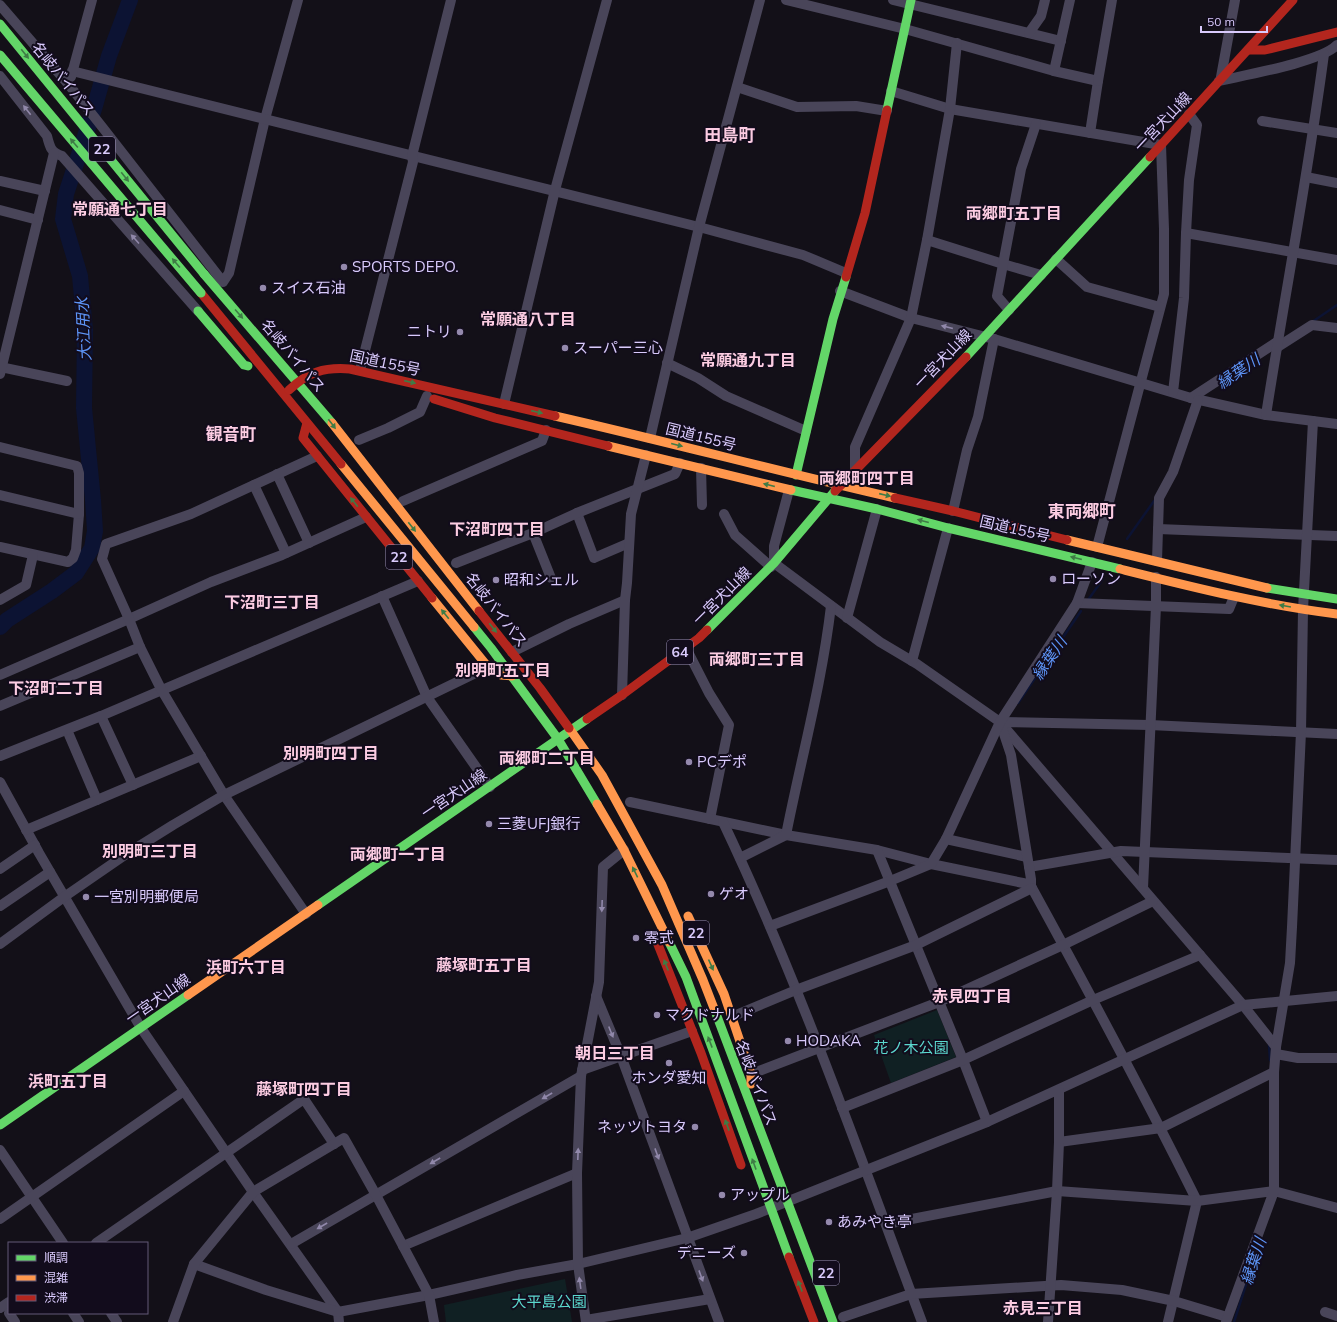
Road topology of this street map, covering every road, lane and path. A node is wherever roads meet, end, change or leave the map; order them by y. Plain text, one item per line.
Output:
1 (92, 0) edge
2 (298, 0) edge
3 (451, 0) edge
4 (606, 0) edge
5 (760, 0) edge
6 (786, 0) edge
7 (893, 0) edge
8 (936, 0) edge
9 (1045, 0) edge
10 (1070, 0) edge
11 (1112, 0) edge
12 (1235, 0) edge
13 (1293, 0) edge
14 (911, 2) edge
15 (0, 5) edge
16 (936, 11) junction
17 (0, 24) edge
18 (905, 29) junction
19 (1337, 32) edge
20 (1029, 33) junction
21 (1061, 41) junction
22 (957, 43) junction
23 (1337, 45) edge
24 (1248, 50) junction
25 (1324, 54) junction
26 (0, 55) edge
27 (72, 71) junction
28 (1054, 71) junction
29 (0, 76) edge
30 (1220, 80) junction
31 (1098, 81) junction
32 (69, 85) junction
33 (738, 88) junction
34 (891, 91) junction
35 (950, 108) junction
36 (887, 111) junction
37 (1190, 114) junction
38 (265, 119) junction
39 (1262, 121) dead end
40 (1036, 124) junction
41 (103, 128) junction
42 (1314, 130) junction
43 (1090, 133) junction
44 (1337, 133) edge
45 (47, 136) junction
46 (1161, 145) junction
47 (54, 153) junction
48 (412, 156) junction
49 (1306, 177) junction
50 (81, 179) junction
51 (0, 181) edge
52 (1337, 182) edge
53 (555, 190) junction
54 (46, 191) junction
55 (0, 210) edge
56 (38, 220) junction
57 (699, 227) junction
58 (1186, 233) junction
59 (927, 240) junction
60 (1292, 252) junction
61 (1056, 259) junction
62 (1337, 260) edge
63 (1003, 264) junction
64 (846, 273) junction
65 (1041, 275) junction
66 (223, 282) junction
67 (840, 291) junction
68 (226, 298) junction
69 (1160, 307) junction
70 (1009, 310) junction
71 (198, 311) joint
72 (911, 318) junction
73 (1337, 328) edge
74 (989, 338) junction
75 (1277, 345) junction
76 (667, 363) junction
77 (1, 369) edge
78 (360, 370) junction
79 (264, 371) junction
80 (67, 381) dead end
81 (1141, 382) junction
82 (299, 384) junction
83 (1173, 392) junction
84 (284, 395) junction
85 (427, 396) junction
86 (1194, 399) junction
87 (504, 404) junction
88 (321, 410) junction
89 (336, 412) dead end
90 (1266, 415) junction
91 (1313, 421) junction
92 (308, 423) junction
93 (1337, 424) edge
94 (546, 430) junction
95 (806, 432) junction
96 (650, 438) junction
97 (359, 440) dead end
98 (0, 447) edge
99 (646, 455) junction
100 (317, 456) junction
101 (680, 463) junction
102 (700, 468) junction
103 (855, 469) junction
104 (277, 474) junction
105 (796, 475) junction
106 (385, 476) dead end
107 (254, 485) junction
108 (840, 485) junction
109 (636, 490) junction
110 (789, 490) junction
111 (0, 495) edge
112 (827, 500) junction
113 (403, 501) junction
114 (702, 505) dead end
115 (877, 509) junction
116 (953, 511) junction
117 (577, 513) junction
118 (79, 514) junction
119 (724, 514) dead end
120 (366, 517) junction
121 (422, 523) dead end
122 (948, 528) junction
123 (1158, 529) junction
124 (533, 533) junction
125 (1307, 535) junction
126 (1337, 536) edge
127 (309, 543) junction
128 (629, 543) junction
129 (0, 547) edge
130 (1097, 547) junction
131 (286, 553) junction
132 (34, 555) junction
133 (1157, 561) junction
134 (1092, 562) junction
135 (456, 563) dead end
136 (772, 565) junction
137 (1156, 577) junction
138 (551, 578) dead end
139 (418, 581) junction
140 (1304, 594) junction
141 (382, 596) junction
142 (1234, 597) junction
143 (1337, 599) edge
144 (0, 600) edge
145 (624, 600) junction
146 (1077, 603) junction
147 (832, 606) junction
148 (1156, 606) junction
149 (1303, 610) junction
150 (1337, 614) edge
151 (847, 618) junction
152 (129, 619) junction
153 (505, 631) dead end
154 (505, 643) junction
155 (140, 647) junction
156 (686, 648) junction
157 (512, 652) junction
158 (912, 661) junction
159 (488, 667) junction
160 (0, 675) edge
161 (512, 676) junction
162 (161, 689) junction
163 (622, 695) junction
164 (427, 697) junction
165 (0, 706) edge
166 (101, 716) junction
167 (1000, 722) junction
168 (1150, 725) junction
169 (67, 730) junction
170 (571, 731) junction
171 (1300, 732) junction
172 (1337, 734) edge
173 (558, 740) junction
174 (0, 756) edge
175 (201, 756) junction
176 (602, 775) junction
177 (0, 782) edge
178 (132, 785) junction
179 (490, 787) junction
180 (224, 795) junction
181 (625, 796) junction
182 (97, 800) junction
183 (637, 815) dead end
184 (710, 819) junction
185 (723, 822) junction
186 (26, 830) junction
187 (786, 835) junction
188 (946, 839) junction
189 (34, 845) junction
190 (624, 850) junction
191 (877, 850) junction
192 (1112, 852) junction
193 (1144, 852) junction
194 (1027, 856) junction
195 (740, 858) junction
196 (1295, 858) junction
197 (1337, 860) edge
198 (931, 864) junction
199 (1029, 867) junction
200 (0, 869) edge
201 (50, 872) junction
202 (890, 881) junction
203 (1032, 887) junction
204 (1142, 888) junction
205 (646, 893) junction
206 (64, 897) junction
207 (1153, 901) junction
208 (0, 906) edge
209 (686, 910) dead end
210 (306, 914) junction
211 (650, 923) dead end
212 (770, 926) junction
213 (654, 936) dead end
214 (0, 944) edge
215 (916, 945) junction
216 (1063, 945) junction
217 (1200, 955) junction
218 (703, 980) junction
219 (796, 990) junction
220 (724, 994) junction
221 (596, 996) junction
222 (1337, 996) edge
223 (1093, 1000) junction
224 (1283, 1001) junction
225 (939, 1002) junction
226 (1243, 1005) junction
227 (731, 1017) junction
228 (141, 1028) junction
229 (692, 1032) junction
230 (818, 1048) junction
231 (1276, 1051) junction
232 (701, 1053) junction
233 (621, 1056) junction
234 (1337, 1058) edge
235 (963, 1060) junction
236 (1124, 1060) junction
237 (721, 1070) junction
238 (1274, 1072) junction
239 (582, 1073) junction
240 (751, 1074) junction
241 (1059, 1090) junction
242 (184, 1091) junction
243 (842, 1108) junction
244 (751, 1109) junction
245 (987, 1122) junction
246 (0, 1125) edge
247 (1161, 1128) junction
248 (1059, 1142) junction
249 (334, 1144) junction
250 (0, 1150) edge
251 (227, 1152) junction
252 (866, 1171) junction
253 (577, 1173) junction
254 (760, 1180) junction
255 (1274, 1191) junction
256 (253, 1192) junction
257 (1057, 1192) junction
258 (376, 1195) junction
259 (31, 1198) junction
260 (1197, 1201) junction
261 (787, 1202) junction
262 (770, 1208) junction
263 (1337, 1208) edge
264 (0, 1219) edge
265 (886, 1224) junction
266 (798, 1231) junction
267 (687, 1238) junction
268 (62, 1242) edge
269 (97, 1242) edge
270 (291, 1244) junction
271 (403, 1246) junction
272 (814, 1246) dead end
273 (194, 1264) junction
274 (578, 1264) junction
275 (1050, 1286) junction
276 (911, 1294) junction
277 (429, 1295) junction
278 (710, 1299) junction
279 (1174, 1301) junction
280 (806, 1303) junction
281 (1324, 1312) dead end
282 (1337, 1316) edge
283 (339, 1317) edge
284 (843, 1317) edge
285 (1227, 1320) edge
286 (586, 1321) edge
287 (173, 1322) edge
288 (434, 1322) edge
289 (719, 1322) edge
290 (804, 1322) edge
291 (814, 1322) edge
292 (833, 1322) edge
293 (922, 1322) edge
294 (1048, 1322) edge
295 (1168, 1322) edge

1 - 27 street
2 - 38 street
3 - 48 street
4 - 53 street
5 - 33 street
6 - 18 street
7 - 14 street
8 - 16 street
9 - 20 street
10 - 21 street
11 - 31 street
12 - 30 street
13 - 24 main road, 一宮犬山線 / 64
14 - 16 street
14 - 18 main road
15 - 32 street
16 - 20 street
17 -> 68 main road, 名岐バイパス / 22, bridge
18 - 22 street
18 - 34 main road
19 - 24 main road
20 - 21 street
21 - 28 street
22 - 28 street
22 - 35 street
23 - 25 street
24 - 30 main road, 一宮犬山線 / 64
25 - 30 street
25 - 42 street
79 -> 26 main road, 名岐バイパス / 22, bridge
27 - 32 street
27 - 38 street
28 - 31 street
45 -> 29 street
30 - 37 main road, 一宮犬山線 / 64
31 - 43 street
32 - 41 street
32 - 45 street
33 - 36 street
33 - 57 street
34 - 35 street
34 - 36 main road
35 - 40 street
35 - 59 street
36 - 64 main road
37 - 46 main road, 一宮犬山線 / 64
37 - 58 street
38 - 48 street
38 - 66 street
39 - 42 street
40 - 43 street
40 - 63 street
41 - 50 street
41 - 66 street
42 - 44 street
42 - 49 street
43 - 46 street
45 - 47 street
46 - 61 main road, 一宮犬山線 / 64
46 - 69 street
47 - 50 street
47 - 54 street
48 - 53 street
48 - 78 street
49 - 52 street
49 - 60 street
71 -> 50 street
51 - 54 street
53 - 57 street
53 - 87 street
54 - 56 street
55 - 56 street
56 - 77 street
57 - 64 street
57 - 76 street
58 - 60 street
58 - 83 street
59 - 63 street
59 - 72 street
60 - 62 street
60 - 75 street
61 - 65 main road, 一宮犬山線 / 64
61 - 69 street
63 - 65 street
63 - 70 street
64 - 67 main road
65 - 70 main road, 一宮犬山線 / 64
66 - 68 main road, 22
67 - 72 street
67 - 95 main road
68 -> 82 main road, 名岐バイパス / 22
69 - 81 street
70 - 74 main road, 一宮犬山線 / 64
71 - 79 main road
74 -> 72 street
72 - 103 street
73 - 75 street
74 - 81 street
74 - 103 main road, 一宮犬山線 / 64
74 - 116 street
75 - 86 street
75 - 90 street
76 - 95 street
76 - 96 street
77 - 80 street
78 - 82 main road, 国道155号
78 -> 87 main road, 国道155号
79 - 84 main road, 名岐バイパス / 22
81 - 83 street
81 - 130 street
82 - 84 main road, 国道155号
82 - 85 main road, 国道155号
82 - 88 main road, 名岐バイパス / 22
83 - 86 street
84 - 92 main road, 名岐バイパス / 22
85 - 94 main road, 国道155号
85 - 97 street
86 - 90 street
86 - 123 street
87 -> 96 main road, 国道155号
88 - 89 main road
88 -> 154 main road, 名岐バイパス / 22
90 - 91 street
91 - 93 street
91 - 125 street
92 - 100 main road, 22
92 - 161 main road, 名岐バイパス / 22
94 - 99 main road, 国道155号
94 - 113 street
95 - 105 main road
96 -> 105 main road, 国道155号
98 - 118 street
99 - 101 main road, 国道155号
99 - 109 street
100 - 104 street
120 -> 100 main road, 22
101 - 102 main road, 国道155号
101 - 109 street
110 -> 102 main road, 国道155号
102 - 114 street
103 - 108 main road, 一宮犬山線 / 64
104 - 107 street
104 - 127 street
105 - 108 main road, 国道155号
106 - 113 main road
107 - 131 street
107 - 152 street
108 - 112 main road, 一宮犬山線 / 64
108 -> 116 main road, 国道155号
109 - 117 street
109 - 128 street
110 - 112 main road, 国道155号
110 - 136 street
111 - 118 street
112 - 115 main road, 国道155号
112 - 136 main road, 一宮犬山線 / 64
113 - 121 main road
122 -> 115 main road, 国道155号
115 - 151 street
116 - 130 main road, 国道155号
117 - 124 street
117 - 128 street
118 - 132 street
119 - 136 street
120 - 127 street
120 - 139 main road, 22
134 -> 122 main road, 国道155号
122 - 158 street
123 - 125 street
123 - 133 street
124 - 135 street
124 - 138 street
125 - 126 street
125 - 140 street
127 - 131 street
128 - 145 street
129 - 132 street
130 - 133 main road, 国道155号
131 - 152 street
132 - 144 street
133 - 140 main road, 国道155号
134 - 137 main road, 国道155号
134 - 146 street
136 - 147 street
136 - 156 main road, 一宮犬山線 / 64
137 - 142 main road, 国道155号
137 - 148 street
139 - 141 street
159 -> 139 main road, 22
140 - 143 main road, 国道155号
140 - 149 street
141 - 162 street
141 - 164 street
142 - 148 street
149 -> 142 main road, 国道155号
145 - 157 street
145 - 163 street
146 - 148 street
146 - 167 street
147 - 151 street
147 - 187 street
148 - 168 street
149 - 150 main road, 国道155号
149 - 171 street
151 - 158 street
152 - 155 street
152 - 160 street
153 - 154 main road
154 - 157 main road, 名岐バイパス / 22
155 - 162 street
155 - 165 street
156 - 163 main road, 一宮犬山線 / 64
156 - 184 street
157 - 170 main road, 名岐バイパス / 22
158 - 167 street
159 - 161 main road, 22
159 - 164 street
161 - 173 main road, 名岐バイパス / 22
162 - 166 street
162 - 175 street
163 - 170 main road, 一宮犬山線 / 64
164 - 179 street
164 - 180 street
166 - 169 street
166 - 178 street
167 - 168 street
167 - 188 street
167 - 192 street
167 - 194 street
168 - 171 street
168 - 193 street
169 - 174 street
169 - 182 street
170 - 173 main road, 一宮犬山線 / 64
170 - 176 main road, 名岐バイパス / 22
171 - 172 street
171 - 196 street
173 - 179 main road, 一宮犬山線 / 64
173 - 190 main road, 名岐バイパス / 22
175 - 178 street
175 - 180 street
176 - 181 main road, 22
176 - 218 main road, 名岐バイパス / 22
177 - 186 street
178 - 182 street
179 - 210 main road, 一宮犬山線 / 64
180 - 206 street
180 - 210 street
181 - 183 main road, 22
181 - 184 street
182 - 186 street
184 - 185 street
185 - 187 street
185 - 195 street
186 - 189 street
187 - 191 street
187 - 195 street
188 - 194 street
188 - 198 street
189 - 200 street
189 - 201 street
205 -> 190 main road, 名岐バイパス / 22
190 -> 221 street
191 - 198 street
191 - 202 street
192 - 193 street
192 - 199 street
192 - 204 street
193 - 196 street
193 - 204 street
194 - 199 street
195 - 212 street
196 - 197 street
196 - 224 street
198 - 202 street
198 - 203 street
199 - 203 street
201 - 206 street
201 - 208 street
202 - 212 street
202 - 215 street
203 - 215 street
203 - 216 street
204 - 207 street
205 - 211 main road, 22
237 -> 205 main road, 名岐バイパス / 22
206 - 214 street
206 - 228 street
207 - 216 street
207 - 217 street
209 -> 220 main road, 22
210 - 228 main road, 一宮犬山線 / 64
212 - 219 street
229 -> 213 main road
215 - 219 street
215 - 225 street
216 - 223 street
216 - 225 street
217 - 223 street
217 - 226 street
218 - 220 main road
218 - 244 main road, 名岐バイパス / 22
219 - 227 street
219 - 230 street
220 - 227 main road, 22
221 -> 233 street
221 - 239 street
222 - 224 street
223 - 235 street
223 - 236 street
224 - 226 street
224 - 231 street
225 - 230 street
225 - 235 street
226 - 231 street
226 - 236 street
227 - 240 main road, 22
228 - 242 street
228 - 246 main road, 一宮犬山線 / 64
229 - 232 main road
229 - 233 street
230 - 240 street
230 - 243 street
231 - 234 street
231 - 238 street
232 - 237 main road
254 -> 232 main road
233 - 239 street
233 -> 267 street
235 - 243 street
235 - 245 street
236 - 241 street
236 - 247 street
254 -> 237 main road, 名岐バイパス / 22
238 - 247 street
238 - 255 street
253 -> 239 street
239 -> 258 street
240 - 244 main road, 22
241 - 245 street
241 - 248 street
242 - 251 street
242 - 259 street
243 - 252 street
244 - 261 main road, 名岐バイパス / 22
245 - 252 street
247 - 248 street
247 - 260 street
248 - 257 street
249 - 251 street
249 - 256 street
249 - 258 street
250 - 259 street
251 - 256 street
251 - 269 street
252 - 261 street
252 - 265 street
253 - 271 street
253 - 274 street
254 - 262 main road, 名岐バイパス / 22
255 - 260 street
255 - 263 street
255 - 285 street
256 - 270 street
256 - 273 street
257 - 260 street
257 - 265 street
257 - 275 street
258 -> 270 street
258 - 271 street
259 - 264 street
259 - 268 street
260 - 279 street
261 - 262 street
261 - 266 main road, 名岐バイパス / 22
262 - 267 street
280 -> 262 main road, 名岐バイパス / 22
265 - 276 street
266 - 272 main road, 22
266 - 292 main road, 名岐バイパス / 22
267 - 274 street
267 -> 278 street
270 - 283 street
271 - 277 street
273 - 283 street
273 - 287 street
274 - 277 street
286 -> 274 street
275 - 276 street
275 - 279 street
275 - 294 street
276 - 284 street
276 - 293 street
277 - 283 street
277 - 288 street
278 - 286 street
278 - 289 street
279 - 285 street
279 - 295 street
280 - 290 main road, 22
280 - 291 main road, 名岐バイパス / 22
281 - 282 street

